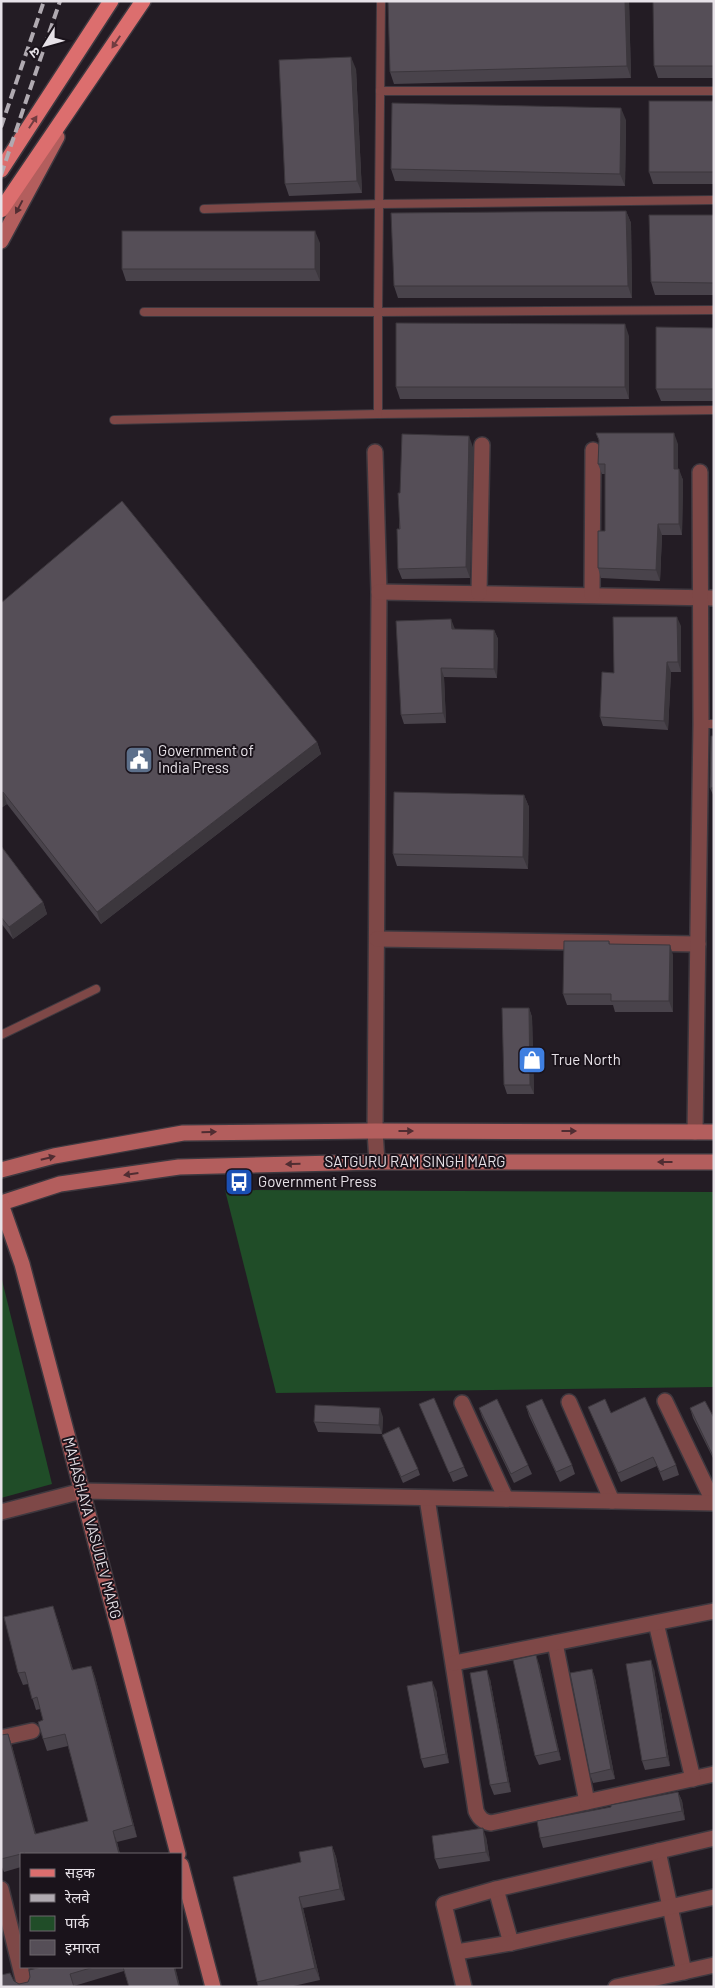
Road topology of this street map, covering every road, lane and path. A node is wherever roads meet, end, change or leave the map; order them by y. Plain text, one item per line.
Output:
1 (112, 1) edge
2 (143, 1) edge
3 (381, 1) edge
4 (714, 91) edge
5 (380, 92) junction
6 (76, 102) junction
7 (3, 167) edge
8 (714, 200) edge
9 (380, 204) junction
10 (204, 209) dead end
11 (1, 210) edge
12 (2, 242) edge
13 (714, 310) edge
14 (144, 312) dead end
15 (378, 312) junction
16 (714, 410) edge
17 (378, 414) junction
18 (114, 420) dead end
19 (482, 445) dead end
20 (593, 450) dead end
21 (375, 452) dead end
22 (700, 472) dead end
23 (379, 592) junction
24 (479, 593) junction
25 (592, 595) junction
26 (707, 598) edge
27 (708, 724) edge
28 (377, 939) junction
29 (698, 944) junction
30 (96, 990) dead end
31 (1, 1035) edge
32 (375, 1130) junction
33 (695, 1132) junction
34 (714, 1132) edge
35 (377, 1162) junction
36 (714, 1162) edge
37 (1, 1170) edge
38 (1, 1204) edge
39 (665, 1401) dead end
40 (569, 1402) dead end
41 (462, 1403) dead end
42 (82, 1491) junction
43 (427, 1498) junction
44 (506, 1499) junction
45 (612, 1501) junction
46 (714, 1503) edge
47 (1, 1512) edge
48 (714, 1611) edge
49 (656, 1623) junction
50 (555, 1643) junction
51 (454, 1663) junction
52 (32, 1731) dead end
53 (1, 1738) edge
54 (714, 1774) edge
55 (693, 1779) junction
56 (588, 1802) junction
57 (714, 1838) edge
58 (658, 1851) junction
59 (178, 1853) edge
60 (182, 1873) edge
61 (1, 1889) edge
62 (496, 1889) junction
63 (714, 1897) edge
64 (671, 1908) junction
65 (11, 1923) edge
66 (511, 1943) junction
67 (457, 1952) junction
68 (20, 1964) edge
69 (714, 1965) edge
70 (21, 1968) edge
71 (684, 1972) junction
72 (25, 1987) edge
73 (214, 1987) edge
74 (464, 1987) edge
75 (616, 1987) edge

7 -> 1 main road
2 -> 6 main road
3 - 5 lane
4 - 5 lane
5 - 9 lane
6 - 11 main road
6 -> 12 main road
8 - 9 lane
9 - 10 lane
9 - 15 lane
13 - 15 lane
14 - 15 lane
15 - 17 lane
16 - 17 lane
17 - 18 lane
19 - 24 street
20 - 25 street
21 - 23 street
22 - 26 street
23 - 24 street
23 - 28 street
24 - 25 street
25 - 26 street
26 - 27 street
27 - 29 street
28 - 29 street
28 - 32 street
29 - 33 street
30 - 31 lane
32 -> 33 main road, SATGURU RAM SINGH MARG
32 - 35 street
37 -> 32 main road, SATGURU RAM SINGH MARG
33 - 34 main road, SATGURU RAM SINGH MARG
36 -> 35 main road, SATGURU RAM SINGH MARG
35 -> 38 main road, SATGURU RAM SINGH MARG
38 - 42 main road, MAHASHAYA VASUDEV MARG
39 - 46 street
40 - 45 street
41 - 44 street
42 - 43 street
42 - 47 street
42 - 59 main road, MAHASHAYA VASUDEV MARG
43 - 44 street
43 - 51 street
44 - 45 street
45 - 46 street
48 - 49 street
49 - 50 street
49 - 55 street
50 - 51 street
50 - 56 street
51 - 56 street
52 - 53 street
54 - 55 street
55 - 56 street
57 - 58 street
58 - 62 street
58 - 64 street
60 - 73 main road
61 - 65 street
62 - 66 street
62 - 67 street
63 - 64 street
64 - 66 street
64 - 71 street
65 - 68 street
66 - 67 street
67 - 74 street
69 - 71 street
70 - 72 street
71 - 75 street

